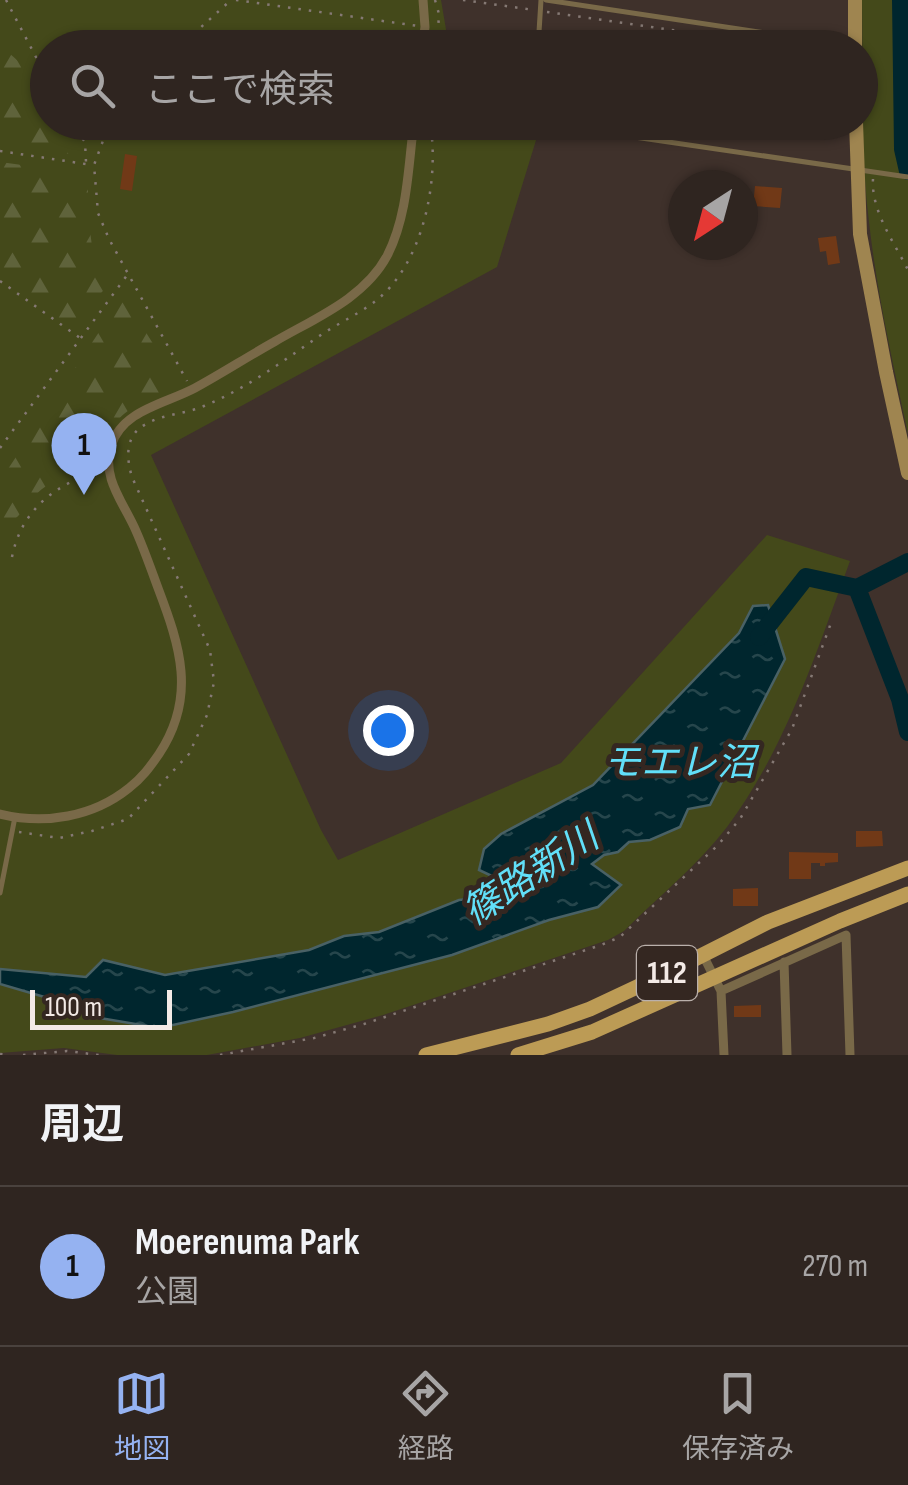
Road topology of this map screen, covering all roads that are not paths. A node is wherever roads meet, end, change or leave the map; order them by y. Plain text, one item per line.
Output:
1 (423, 0) edge
2 (543, 0) edge
3 (855, 0) edge
4 (424, 30) edge
5 (540, 30) edge
6 (742, 30) edge
7 (855, 30) edge
8 (412, 140) edge
9 (659, 140) edge
10 (856, 140) edge
11 (856, 168) junction
12 (908, 177) edge
13 (908, 473) edge
14 (0, 814) edge
15 (15, 816) junction
16 (904, 870) edge
17 (1, 889) edge
18 (904, 896) edge
19 (703, 955) junction
20 (784, 962) junction
21 (717, 984) junction
22 (443, 1053) edge
23 (426, 1055) edge
24 (518, 1055) edge
25 (724, 1055) edge
26 (786, 1055) edge
27 (850, 1055) edge

1 - 4 street
2 - 5 lane
2 - 6 lane
3 - 7 street
8 - 15 street
9 - 11 lane
10 - 11 street
11 - 12 lane
11 - 13 street
14 - 15 street
15 - 17 lane
16 - 19 main road, 112
18 - 21 main road, 112
19 - 21 street
19 - 22 main road, 112
20 - 21 street
20 - 26 street
20 - 27 street
21 - 24 main road, 112
21 - 25 street
22 - 23 main road, 112

